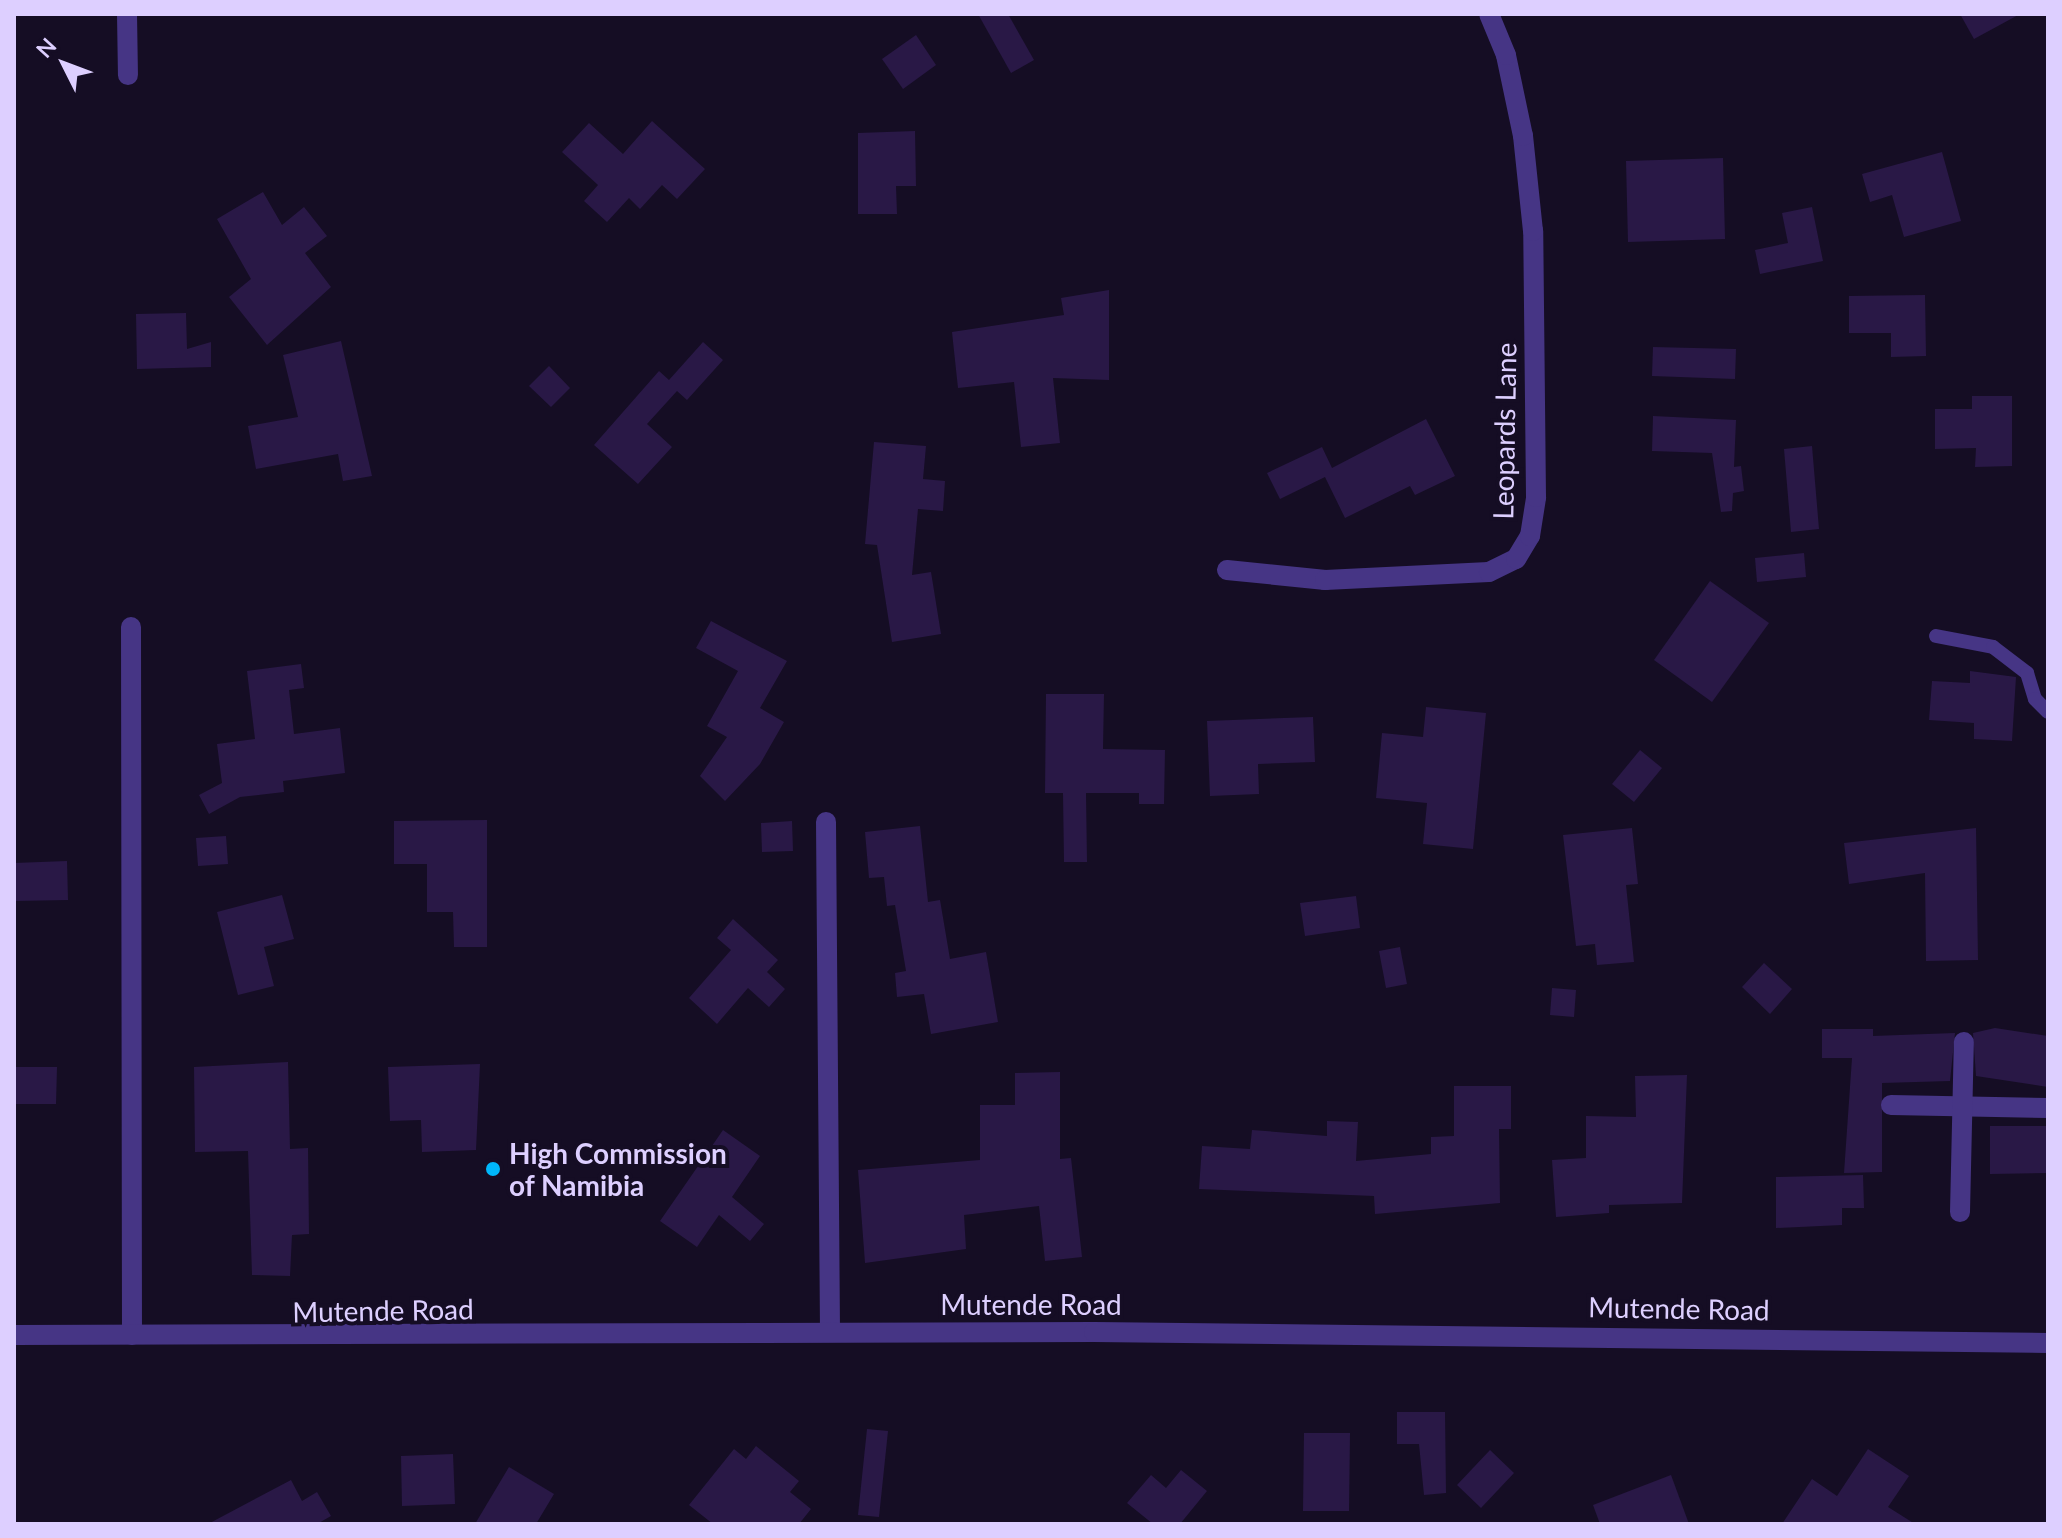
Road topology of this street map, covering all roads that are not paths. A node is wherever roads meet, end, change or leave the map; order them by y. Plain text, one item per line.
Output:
1 (127, 14) edge
2 (1489, 14) edge
3 (128, 75) dead end
4 (1227, 570) dead end
5 (131, 627) dead end
6 (1936, 636) dead end
7 (2048, 712) edge
8 (826, 822) dead end
9 (1964, 1042) dead end
10 (1891, 1105) dead end
11 (1962, 1106) junction
12 (2048, 1108) edge
13 (1960, 1212) dead end
14 (830, 1332) junction
15 (14, 1335) edge
16 (132, 1335) junction
17 (2048, 1343) edge

1 - 3 street
2 - 4 street, Leopards Lane
5 - 16 street
6 - 7 lane
8 - 14 street
9 - 11 street
10 - 11 street
11 - 12 street
11 - 13 street
14 - 16 street, Mutende Road
14 - 17 street, Mutende Road
15 - 16 street, Mutende Road

